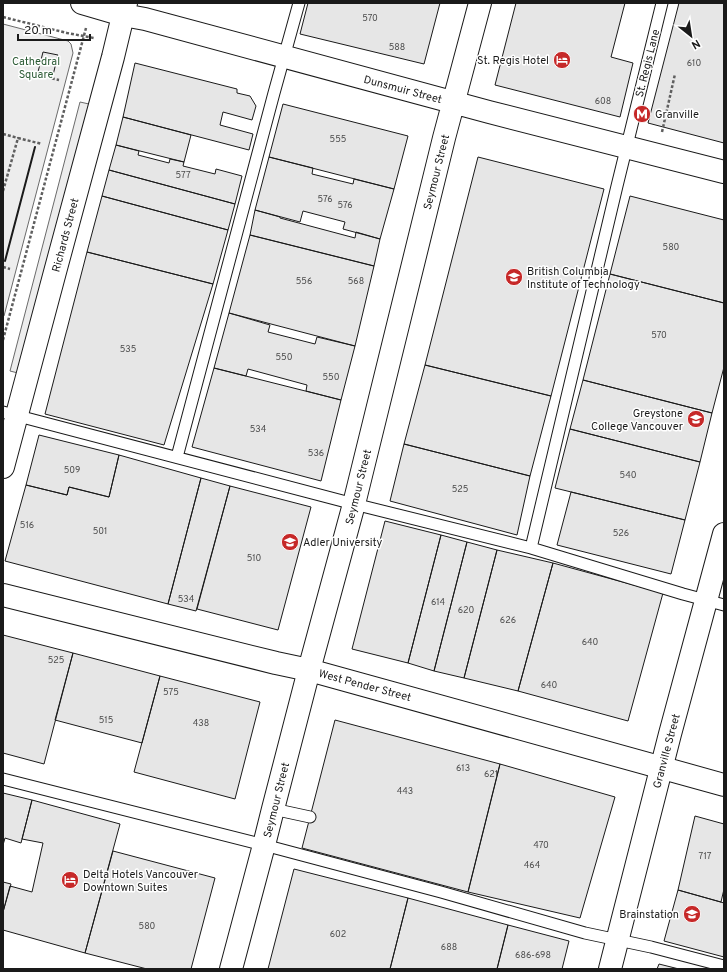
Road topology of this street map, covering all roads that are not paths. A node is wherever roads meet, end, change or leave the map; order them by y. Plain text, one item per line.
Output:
1 (82, 3) edge
2 (299, 3) edge
3 (480, 3) edge
4 (662, 3) edge
5 (125, 9) edge
6 (284, 57) junction
7 (453, 102) junction
8 (627, 146) junction
9 (724, 172) edge
10 (10, 414) edge
11 (178, 457) junction
12 (3, 467) edge
13 (354, 504) junction
14 (724, 534) edge
15 (531, 548) junction
16 (3, 595) edge
17 (715, 603) edge
18 (309, 670) junction
19 (661, 768) junction
20 (3, 779) edge
21 (724, 784) edge
22 (273, 809) junction
23 (310, 817) dead end
24 (264, 845) junction
25 (618, 940) junction
26 (724, 966) edge
27 (231, 969) edge
28 (610, 969) edge

1 - 5 main road, Dunsmuir Street
2 - 6 lane
3 - 7 main road, Seymour Street
4 - 8 lane, St. Regis Lane
5 - 6 main road, Dunsmuir Street
5 - 10 main road, Richards Street
6 - 7 main road, Dunsmuir Street
6 - 11 lane
7 - 8 main road, Dunsmuir Street
7 - 13 main road, Seymour Street
8 - 9 main road, Dunsmuir Street
8 - 15 lane, St. Regis Lane
10 - 11 lane
10 - 12 main road, Richards Street
11 - 13 lane
13 - 15 lane
13 - 18 main road, Seymour Street
14 - 17 main road, Granville Street
15 - 17 lane
16 - 18 main road, West Pender Street
17 - 19 main road, Granville Street
18 - 19 main road, West Pender Street
18 - 22 main road, Seymour Street
19 - 21 main road, West Pender Street
19 - 25 main road, Granville Street
20 - 24 lane
22 - 23 lane
22 - 24 main road, Seymour Street
24 - 25 lane
24 - 27 main road, Seymour Street
25 - 26 lane
25 - 28 main road, Granville Street

